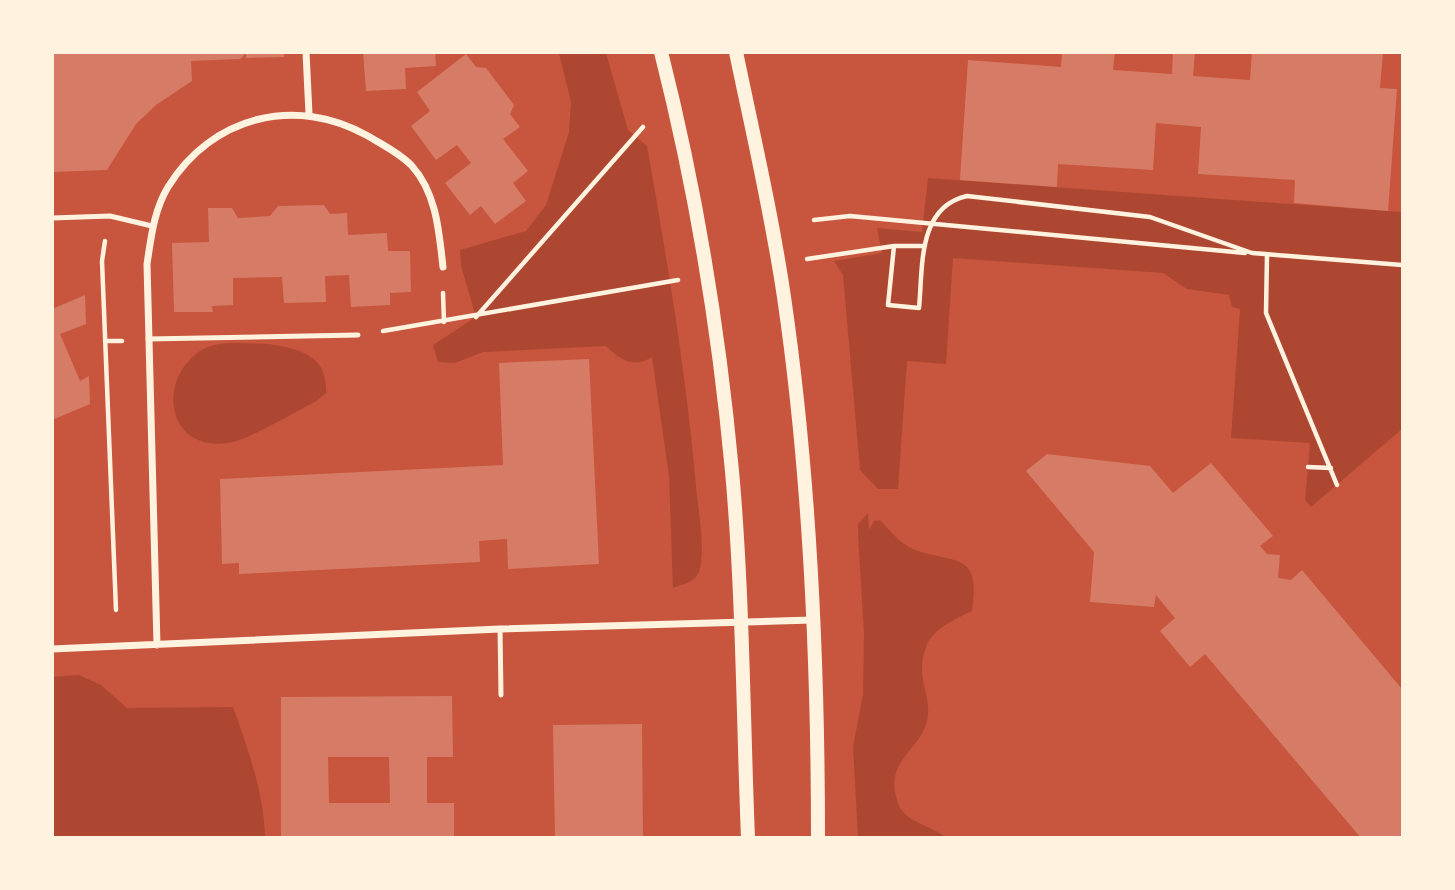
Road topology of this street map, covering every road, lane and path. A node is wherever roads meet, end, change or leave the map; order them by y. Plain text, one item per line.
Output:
1 (306, 52) edge
2 (661, 52) edge
3 (736, 52) edge
4 (309, 114) junction
5 (643, 127) dead end
6 (52, 218) edge
7 (814, 220) dead end
8 (152, 226) junction
9 (930, 226) junction
10 (106, 234) dead end
11 (894, 246) junction
12 (925, 246) junction
13 (1252, 253) junction
14 (1267, 255) junction
15 (800, 260) dead end
16 (1402, 265) edge
17 (443, 267) dead end
18 (679, 280) dead end
19 (476, 317) junction
20 (358, 335) joint
21 (126, 340) dead end
22 (148, 340) junction
23 (105, 341) junction
24 (1308, 467) dead end
25 (1331, 468) junction
26 (1337, 485) dead end
27 (116, 610) dead end
28 (812, 620) junction
29 (740, 621) junction
30 (500, 629) junction
31 (157, 645) junction
32 (52, 649) edge
33 (501, 695) dead end
34 (747, 838) edge
35 (818, 838) edge

1 - 4 street
2 - 29 main road
3 - 28 main road
4 - 8 street
4 - 17 street
5 - 19 path
6 - 8 lane
7 - 9 path
8 - 22 street
9 - 12 path
9 - 13 path
9 - 13 path
10 - 23 path
11 - 12 path
11 - 12 path
11 - 15 path
13 - 14 path
14 - 16 path
14 - 25 path
18 - 19 path
19 - 20 path
20 - 22 lane
21 - 23 path
22 - 31 street
23 - 27 path
24 - 25 path
25 - 26 path
28 - 29 street
28 - 35 main road
29 - 30 street
29 - 34 main road
30 - 31 street
30 - 33 lane
31 - 32 street

